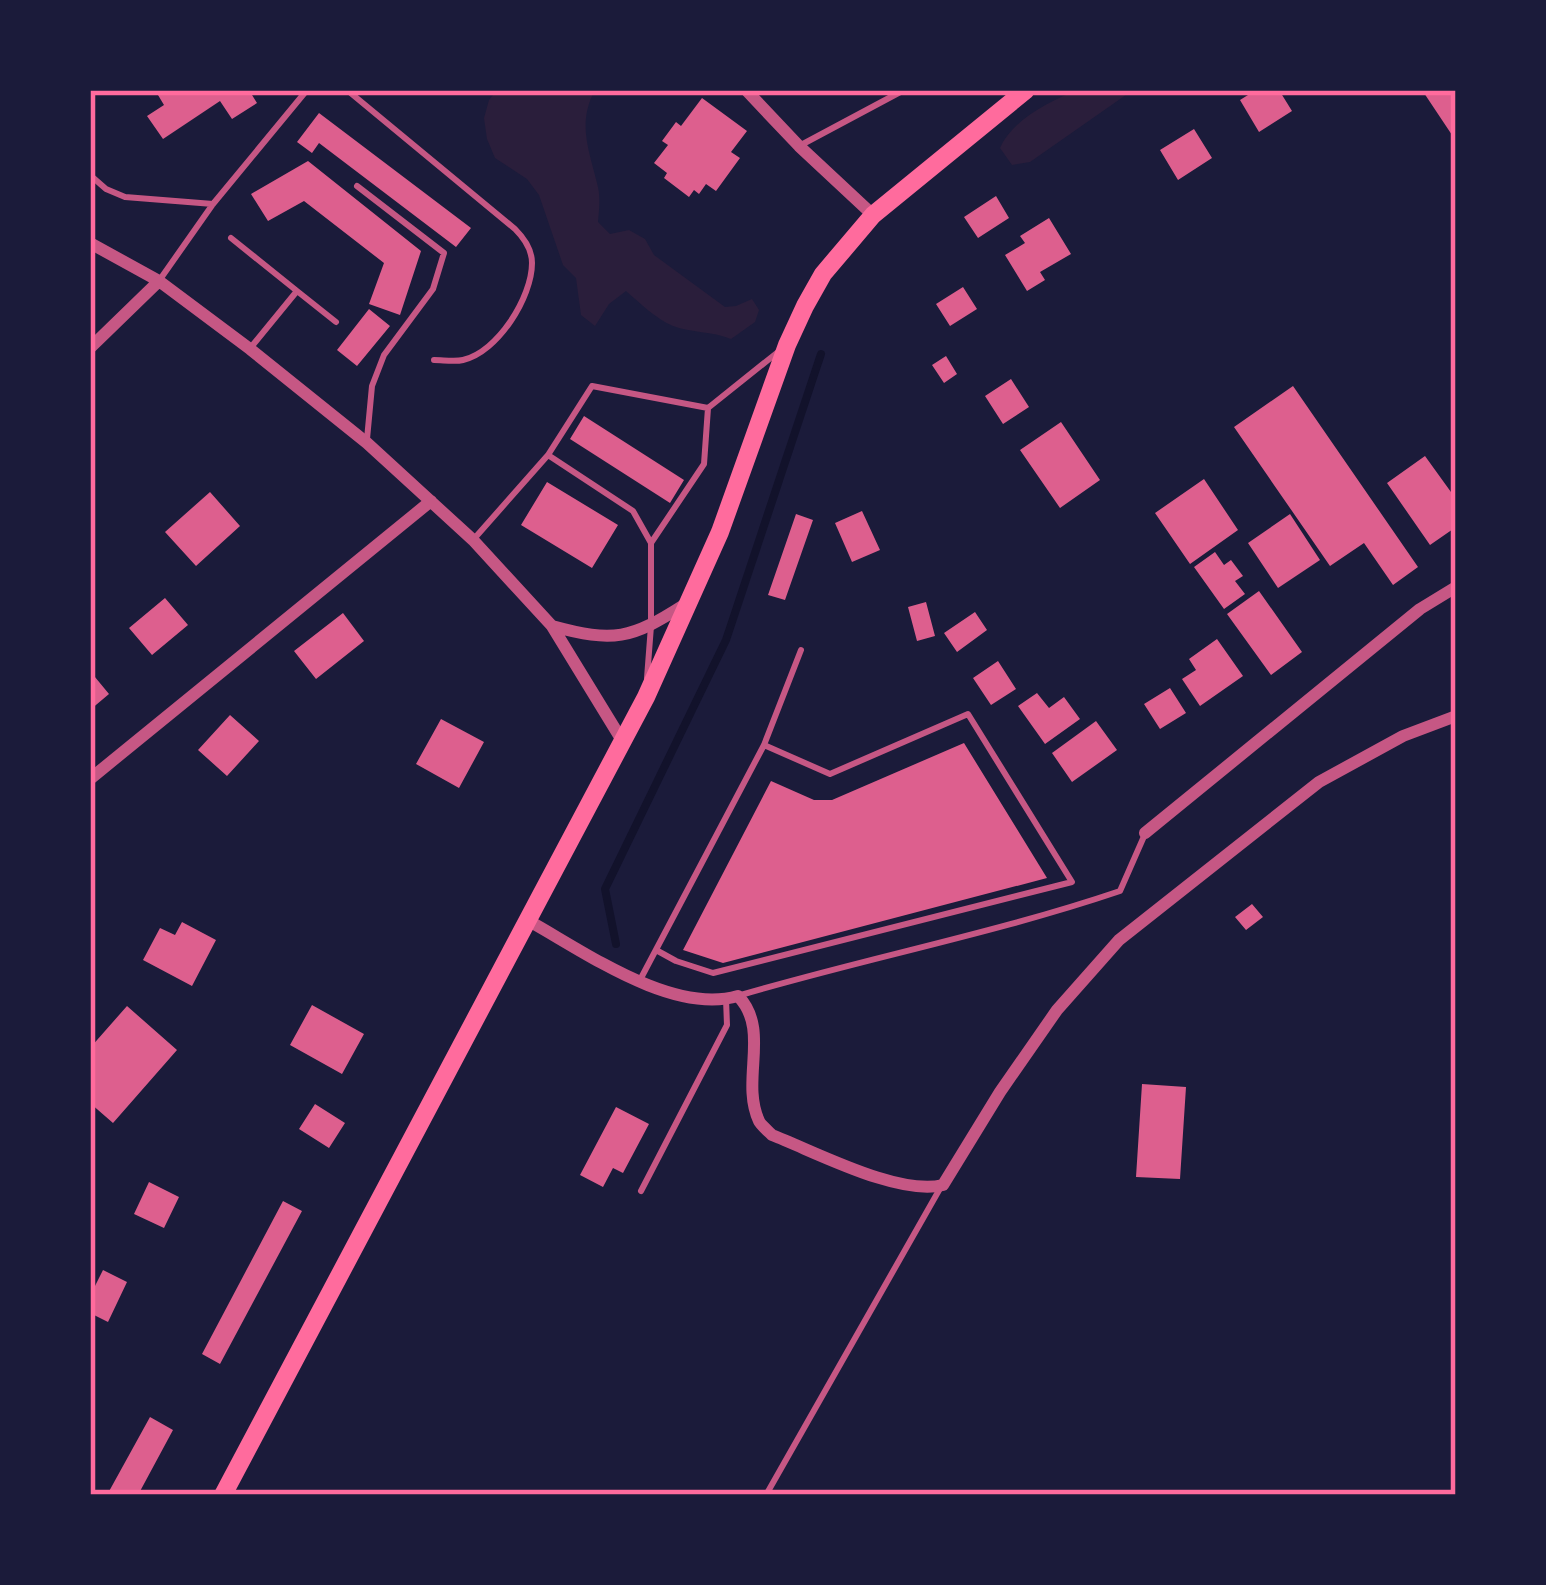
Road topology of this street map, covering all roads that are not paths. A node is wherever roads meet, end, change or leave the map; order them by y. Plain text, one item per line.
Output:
1 (307, 90) edge
2 (346, 90) edge
3 (746, 90) edge
4 (904, 90) edge
5 (1025, 90) edge
6 (799, 146) junction
7 (90, 175) edge
8 (357, 186) dead end
9 (213, 204) junction
10 (873, 215) junction
11 (231, 238) dead end
12 (90, 243) edge
13 (159, 281) junction
14 (297, 291) junction
15 (336, 322) dead end
16 (787, 345) junction
17 (90, 348) edge
18 (250, 349) junction
19 (434, 360) dead end
20 (708, 408) junction
21 (367, 443) junction
22 (548, 455) junction
23 (431, 501) junction
24 (473, 540) junction
25 (651, 544) junction
26 (1456, 587) edge
27 (690, 601) junction
28 (552, 626) junction
29 (651, 626) junction
30 (801, 650) dead end
31 (646, 697) junction
32 (1456, 716) edge
33 (623, 742) junction
34 (764, 745) junction
35 (90, 779) edge
36 (1145, 833) joint
37 (529, 921) junction
38 (656, 950) junction
39 (640, 980) junction
40 (732, 997) junction
41 (943, 1185) junction
42 (641, 1191) dead end
43 (223, 1495) edge
44 (766, 1495) edge

1 - 9 lane
2 - 19 lane
3 - 6 street
4 - 6 lane
5 - 10 main road
6 - 10 street
7 - 9 lane
8 - 21 lane
9 - 13 lane
10 - 16 main road
11 - 14 lane
12 - 13 street
13 - 17 street
13 - 18 street
14 - 15 lane
14 - 18 lane
16 - 20 lane
16 - 27 main road
18 - 21 street
20 - 22 lane
20 - 25 lane
21 - 23 street
22 - 24 lane
22 - 25 lane
23 - 24 street
23 - 35 street
24 - 28 street
25 - 29 lane
26 - 36 street
27 - 29 street
27 - 31 main road
28 - 29 street
28 - 33 street
29 - 31 lane
30 - 34 lane
31 - 33 main road
32 - 41 street
33 - 37 main road
34 - 38 lane
34 - 38 lane
36 - 40 lane
37 - 39 street
37 - 43 main road
38 - 39 lane
39 - 40 street
40 - 41 street
40 - 42 lane
41 - 44 lane

